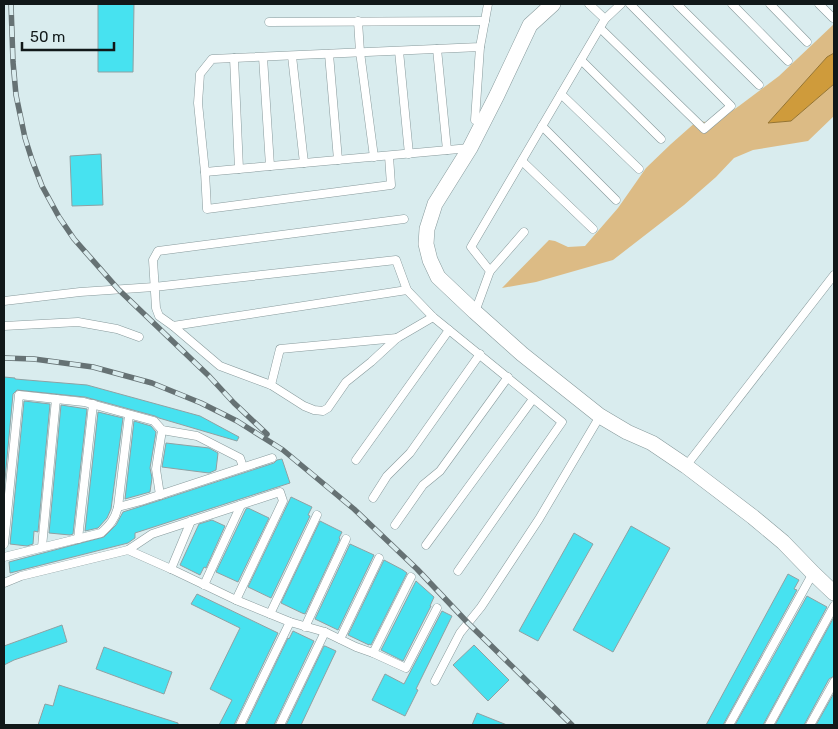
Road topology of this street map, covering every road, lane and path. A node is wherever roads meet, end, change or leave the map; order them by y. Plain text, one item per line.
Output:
1 (488, 4) edge
2 (553, 4) edge
3 (589, 4) edge
4 (621, 4) edge
5 (630, 4) edge
6 (677, 4) edge
7 (732, 4) edge
8 (770, 4) edge
9 (819, 4) edge
10 (834, 17) edge
11 (605, 19) junction
12 (358, 21) junction
13 (485, 21) junction
14 (269, 22) dead end
15 (600, 28) junction
16 (806, 42) dead end
17 (480, 47) junction
18 (437, 49) junction
19 (399, 51) junction
20 (360, 52) junction
21 (329, 54) junction
22 (292, 56) junction
23 (263, 57) junction
24 (234, 58) junction
25 (581, 60) junction
26 (788, 61) dead end
27 (759, 85) dead end
28 (561, 94) junction
29 (474, 120) dead end
30 (542, 126) junction
31 (661, 139) dead end
32 (470, 148) junction
33 (447, 150) junction
34 (409, 154) junction
35 (389, 156) junction
36 (374, 157) junction
37 (338, 160) junction
38 (522, 161) junction
39 (304, 163) junction
40 (270, 166) junction
41 (639, 168) dead end
42 (239, 169) junction
43 (206, 172) junction
44 (616, 200) dead end
45 (404, 219) dead end
46 (593, 229) dead end
47 (524, 232) dead end
48 (490, 272) junction
49 (834, 275) edge
50 (154, 287) junction
51 (407, 290) junction
52 (4, 301) edge
53 (475, 312) junction
54 (433, 317) junction
55 (4, 326) edge
56 (173, 326) junction
57 (449, 330) junction
58 (139, 337) dead end
59 (397, 338) junction
60 (480, 354) junction
61 (508, 377) junction
62 (271, 386) junction
63 (56, 399) junction
64 (533, 399) junction
65 (93, 404) junction
66 (129, 415) junction
67 (600, 416) junction
68 (162, 430) junction
69 (272, 458) dead end
70 (356, 460) dead end
71 (686, 466) junction
72 (243, 467) junction
73 (160, 494) junction
74 (373, 498) dead end
75 (241, 505) junction
76 (118, 507) junction
77 (317, 515) dead end
78 (191, 521) junction
79 (395, 525) dead end
80 (78, 539) junction
81 (346, 540) dead end
82 (4, 544) edge
83 (426, 545) dead end
84 (42, 547) junction
85 (128, 550) junction
86 (4, 557) edge
87 (379, 558) dead end
88 (171, 569) junction
89 (458, 571) dead end
90 (813, 574) junction
91 (411, 577) dead end
92 (4, 583) edge
93 (204, 585) junction
94 (834, 593) edge
95 (236, 600) junction
96 (834, 606) edge
97 (437, 608) dead end
98 (270, 614) junction
99 (290, 622) junction
100 (305, 626) junction
101 (324, 632) junction
102 (340, 639) junction
103 (373, 653) junction
104 (435, 681) dead end
105 (834, 682) edge
106 (240, 725) edge
107 (280, 725) edge
108 (728, 725) edge
109 (769, 725) edge
110 (810, 725) edge

1 - 13 lane
2 - 32 street
3 - 11 lane
4 - 11 lane
5 - 15 lane
6 - 27 lane
7 - 26 lane
8 - 16 lane
9 - 10 lane
11 - 15 lane
12 - 13 lane
12 - 14 lane
12 - 20 lane
13 - 17 lane
15 - 25 lane
17 - 18 lane
17 - 29 lane
18 - 19 lane
18 - 33 lane
19 - 20 lane
19 - 34 lane
20 - 21 lane
20 - 36 lane
21 - 22 lane
21 - 37 lane
22 - 23 lane
22 - 39 lane
23 - 24 lane
23 - 40 lane
24 - 42 lane
24 - 43 lane
25 - 28 lane
25 - 31 lane
28 - 30 lane
28 - 41 lane
30 - 38 lane
30 - 44 lane
32 - 33 lane
32 - 53 street
33 - 34 lane
34 - 35 lane
35 - 36 lane
35 - 43 lane
36 - 37 lane
37 - 39 lane
38 - 46 lane
38 - 48 lane
39 - 40 lane
40 - 42 lane
42 - 43 lane
45 - 50 lane
47 - 48 lane
48 - 53 lane
49 - 71 lane
50 - 51 lane
50 - 52 lane
50 - 56 lane
51 - 54 lane
51 - 56 lane
53 - 67 street
54 - 57 lane
54 - 59 lane
55 - 58 lane
56 - 62 lane
57 - 60 lane
57 - 70 lane
59 - 62 lane
59 - 62 lane
60 - 61 lane
60 - 74 lane
61 - 64 lane
61 - 79 lane
63 - 65 lane
63 - 82 lane
63 - 84 lane
64 - 83 lane
64 - 89 lane
65 - 66 lane
65 - 80 lane
66 - 68 lane
66 - 76 lane
67 - 71 street
67 - 104 lane
68 - 72 lane
68 - 73 lane
69 - 72 lane
71 - 90 street
72 - 73 lane
73 - 76 lane
75 - 78 lane
75 - 93 lane
75 - 95 lane
76 - 80 lane
77 - 98 lane
78 - 85 lane
78 - 88 lane
80 - 84 lane
81 - 100 lane
84 - 86 lane
85 - 88 lane
85 - 92 lane
87 - 102 lane
88 - 93 lane
90 - 94 street
90 - 108 lane
91 - 103 lane
93 - 95 lane
95 - 98 lane
96 - 109 lane
97 - 103 lane
98 - 99 lane
99 - 100 lane
99 - 106 lane
100 - 101 lane
101 - 102 lane
101 - 107 lane
102 - 103 lane
105 - 110 lane

